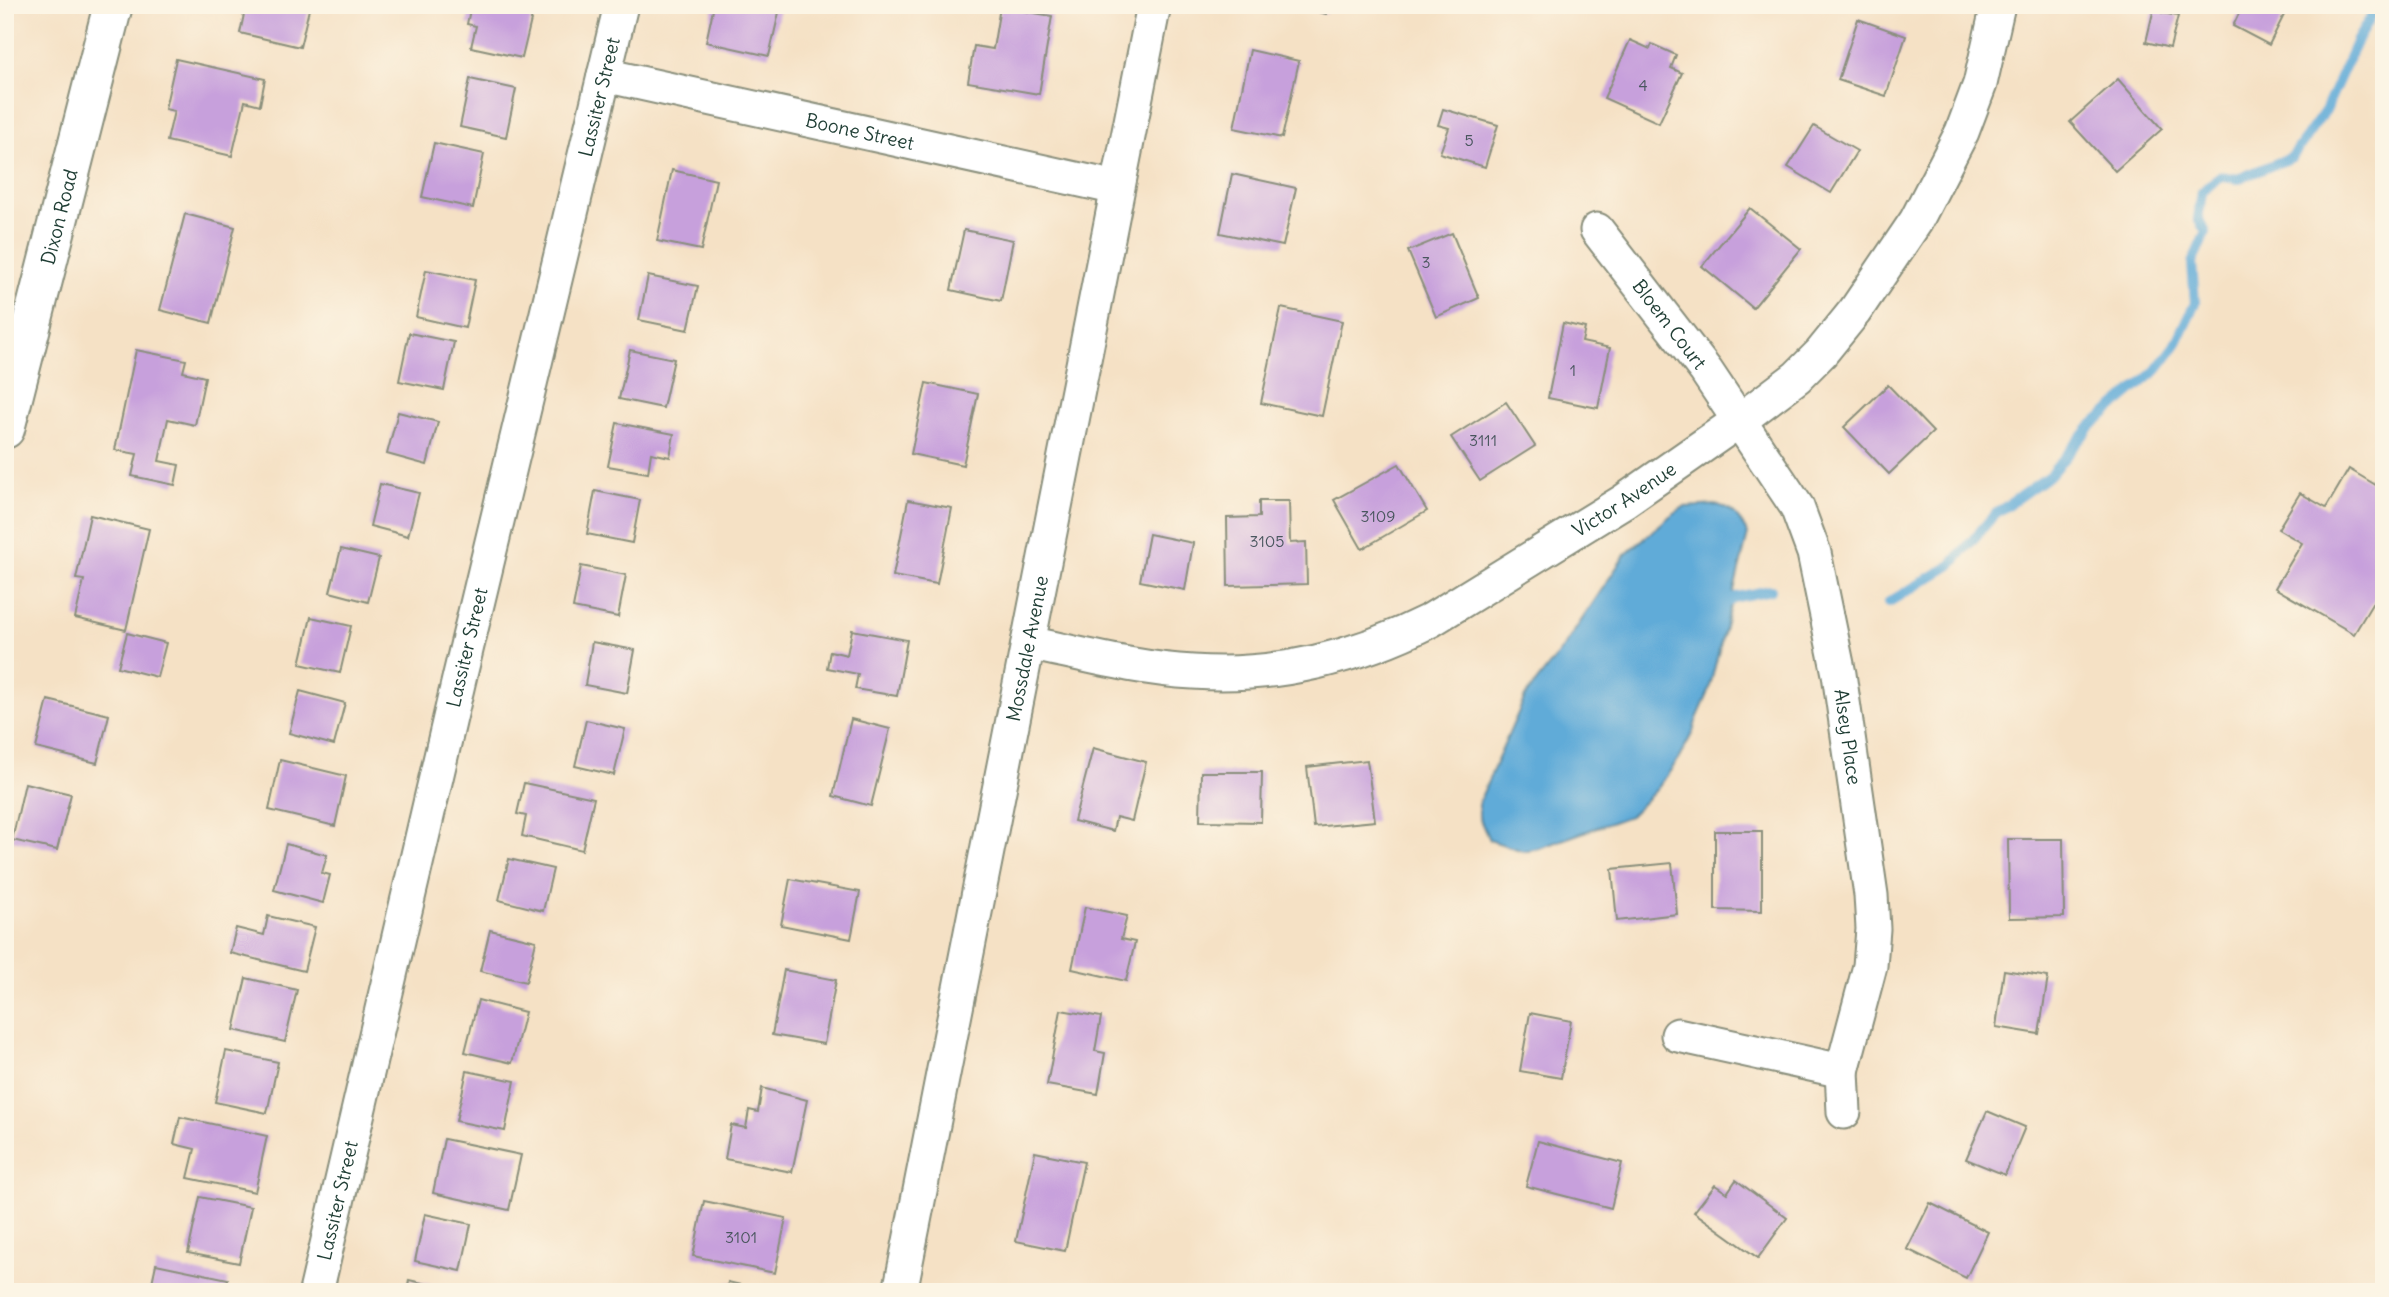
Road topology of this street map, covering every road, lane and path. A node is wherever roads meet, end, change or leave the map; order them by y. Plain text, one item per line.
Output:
1 (113, 5) edge
2 (621, 5) edge
3 (1154, 5) edge
4 (1998, 5) edge
5 (604, 75) junction
6 (1117, 188) junction
7 (1597, 230) dead end
8 (1740, 420) junction
9 (5, 429) edge
10 (1028, 643) junction
11 (1678, 1035) dead end
12 (1842, 1071) junction
13 (1844, 1112) dead end
14 (316, 1292) edge
15 (900, 1292) edge

1 - 9 street, Dixon Road
2 - 5 street, Lassiter Street
3 - 6 street, Mossdale Avenue
4 - 8 street, Victor Avenue
5 - 6 street, Boone Street
5 - 14 street, Lassiter Street
6 - 10 street, Mossdale Avenue
7 - 8 street, Bloem Court
8 - 10 street, Victor Avenue
8 - 12 street, Alsey Place
10 - 15 street, Mossdale Avenue
11 - 12 street
12 - 13 street, Alsey Place

